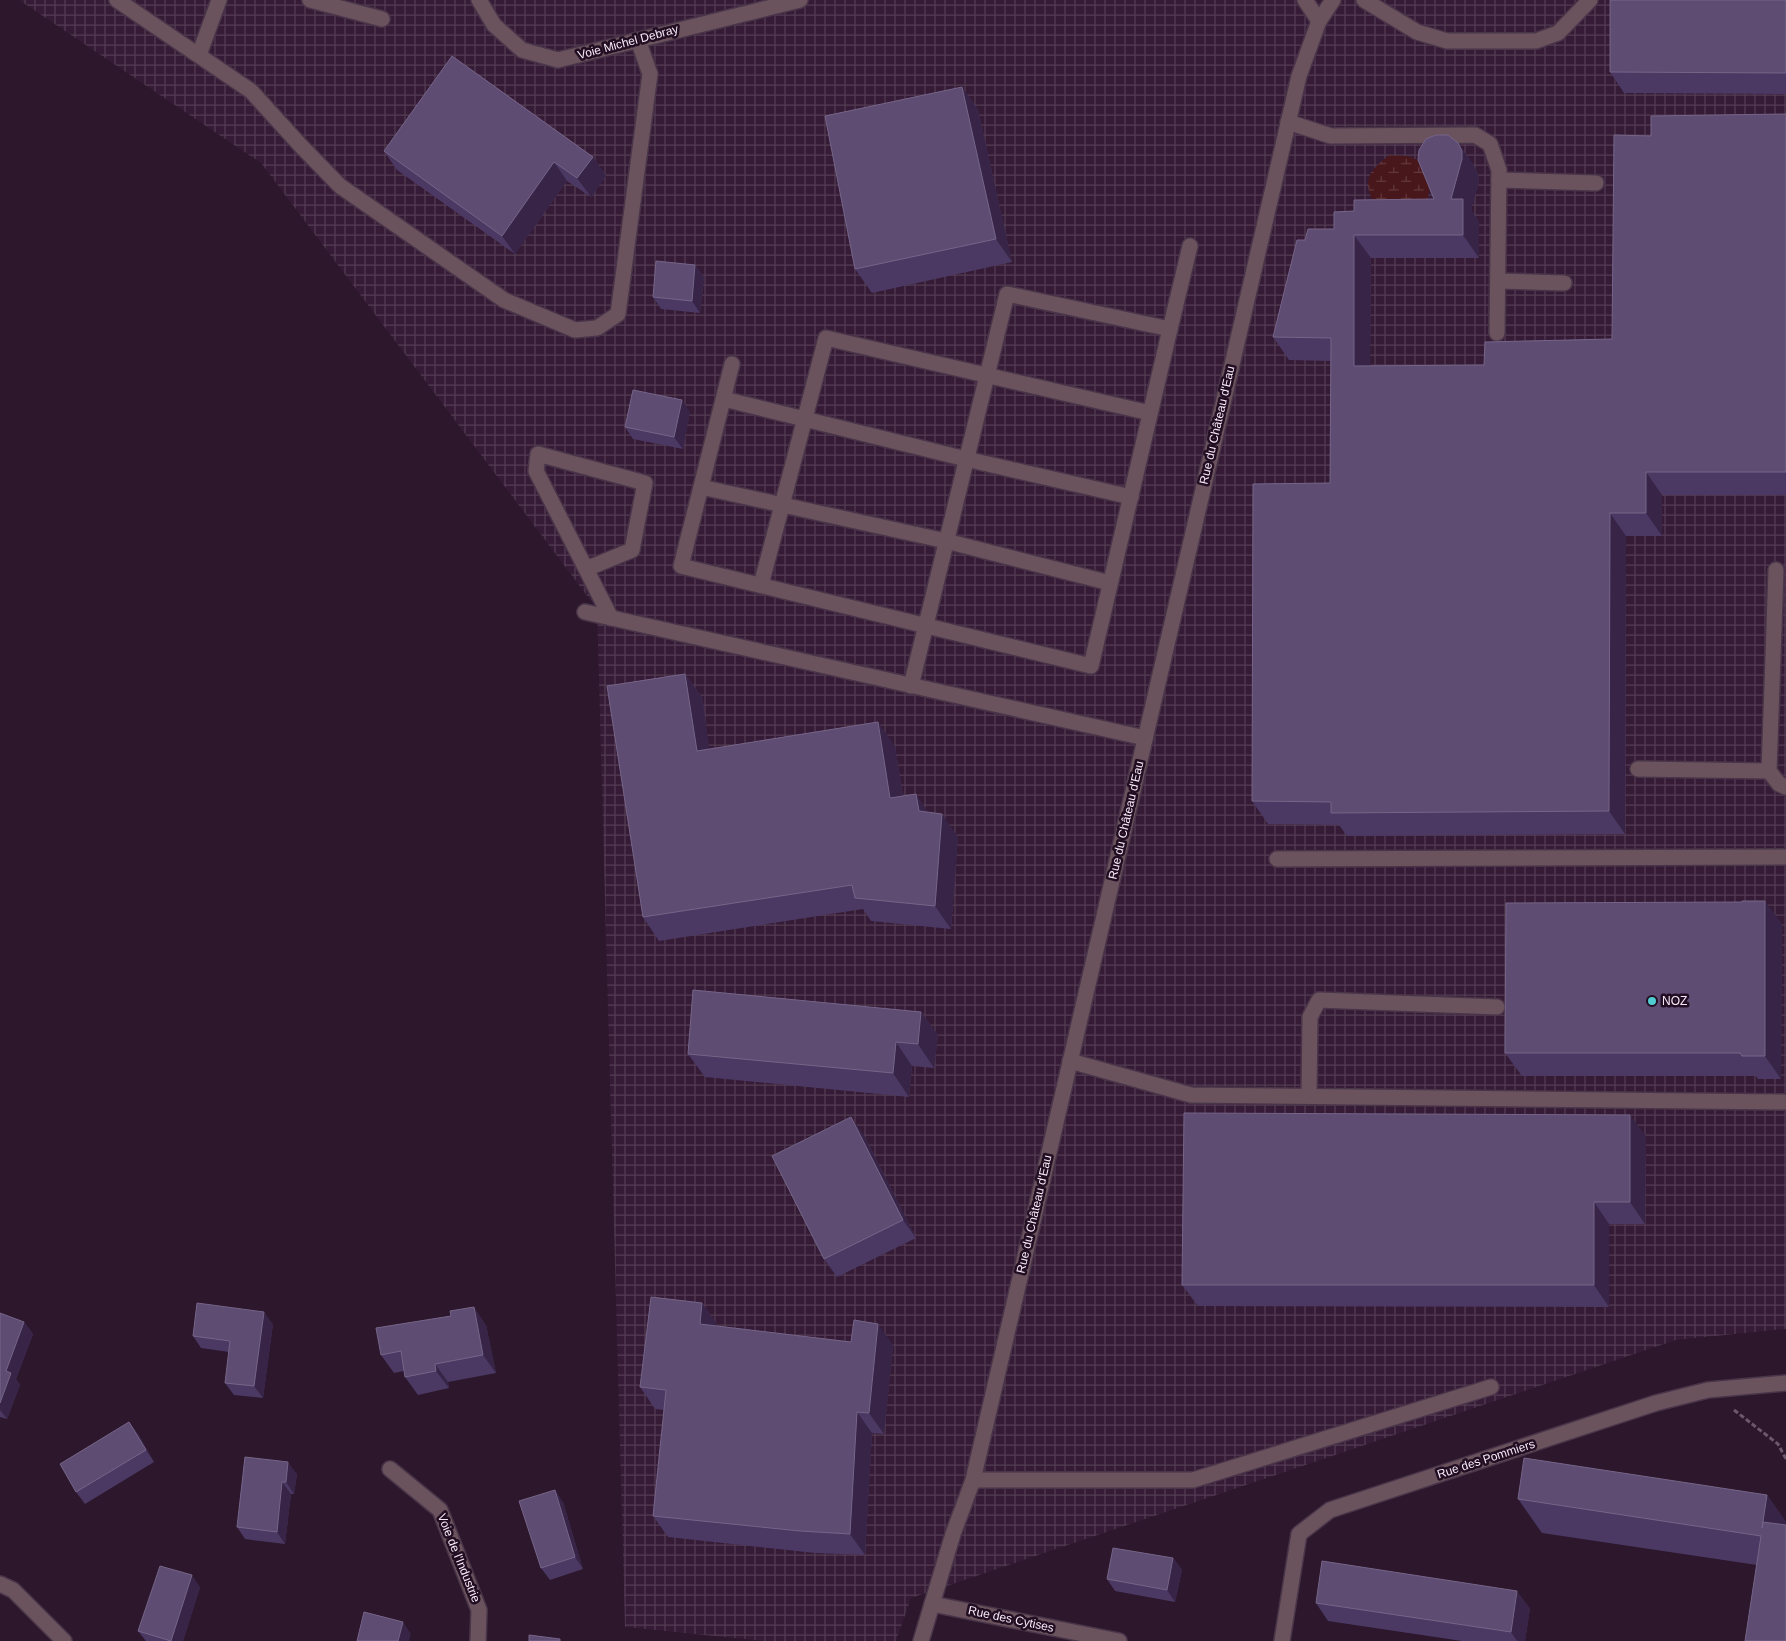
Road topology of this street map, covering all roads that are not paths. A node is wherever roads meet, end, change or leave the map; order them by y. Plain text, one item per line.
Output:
1 (117, 0) edge
2 (219, 0) edge
3 (310, 0) edge
4 (479, 0) edge
5 (800, 0) edge
6 (1305, 0) edge
7 (1333, 0) edge
8 (1364, 0) edge
9 (1590, 0) edge
10 (382, 20) dead end
11 (1319, 21) junction
12 (638, 40) junction
13 (199, 55) junction
14 (1288, 122) junction
15 (1499, 180) junction
16 (1596, 183) dead end
17 (1190, 246) dead end
18 (1498, 280) junction
19 (1564, 283) dead end
20 (1170, 329) junction
21 (1497, 333) dead end
22 (732, 364) dead end
23 (987, 376) junction
24 (724, 399) junction
25 (1150, 413) junction
26 (806, 419) junction
27 (966, 459) junction
28 (701, 486) junction
29 (1130, 497) junction
30 (783, 504) junction
31 (946, 541) junction
32 (586, 569) junction
33 (1776, 570) dead end
34 (1110, 583) junction
35 (761, 585) junction
36 (585, 612) dead end
37 (611, 618) junction
38 (925, 625) junction
39 (911, 686) junction
40 (1145, 738) junction
41 (1638, 769) dead end
42 (1769, 772) junction
43 (1786, 787) edge
44 (1786, 857) edge
45 (1277, 859) dead end
46 (1497, 1007) dead end
47 (1070, 1061) junction
48 (1309, 1096) junction
49 (1786, 1102) edge
50 (1786, 1382) edge
51 (1491, 1387) dead end
52 (390, 1469) dead end
53 (973, 1480) junction
54 (0, 1584) edge
55 (932, 1604) junction
56 (64, 1641) edge
57 (478, 1641) edge
58 (922, 1641) edge
59 (1119, 1641) edge
60 (1282, 1641) edge

1 - 13 street
2 - 13 street
3 - 10 street
4 - 12 street, Voie Michel Debray
5 - 12 street, Voie Michel Debray
6 - 11 street
7 - 11 street, Rue du Château d'Eau
8 - 9 street
11 - 14 street, Rue du Château d'Eau
12 - 13 street
14 - 15 street
14 - 40 street, Rue du Château d'Eau
15 - 16 street
15 - 18 street
17 - 20 street
18 - 19 street
18 - 21 street
20 - 23 street
20 - 25 street
22 - 24 street
23 - 25 street
23 - 26 street
23 - 27 street
24 - 26 street
24 - 28 street
25 - 29 street
26 - 27 street
26 - 30 street
27 - 29 street
27 - 31 street
28 - 30 street
28 - 35 street
29 - 34 street
30 - 31 street
30 - 35 street
31 - 34 street
31 - 38 street
32 - 32 street
32 - 37 street
33 - 42 street
34 - 38 street
35 - 38 street
36 - 37 street
37 - 39 street
38 - 39 street
39 - 40 street
40 - 47 street, Rue du Château d'Eau
41 - 42 street
42 - 43 street
44 - 45 street
46 - 48 street
47 - 48 street
47 - 53 street, Rue du Château d'Eau
48 - 49 street
50 - 60 street, Rue des Pommiers
51 - 53 street
52 - 57 street, Voie de l'Industrie
53 - 55 street, Rue du Château d'Eau
54 - 56 street
55 - 58 street, Rue du Château d'Eau
55 - 59 street, Rue des Cytises

